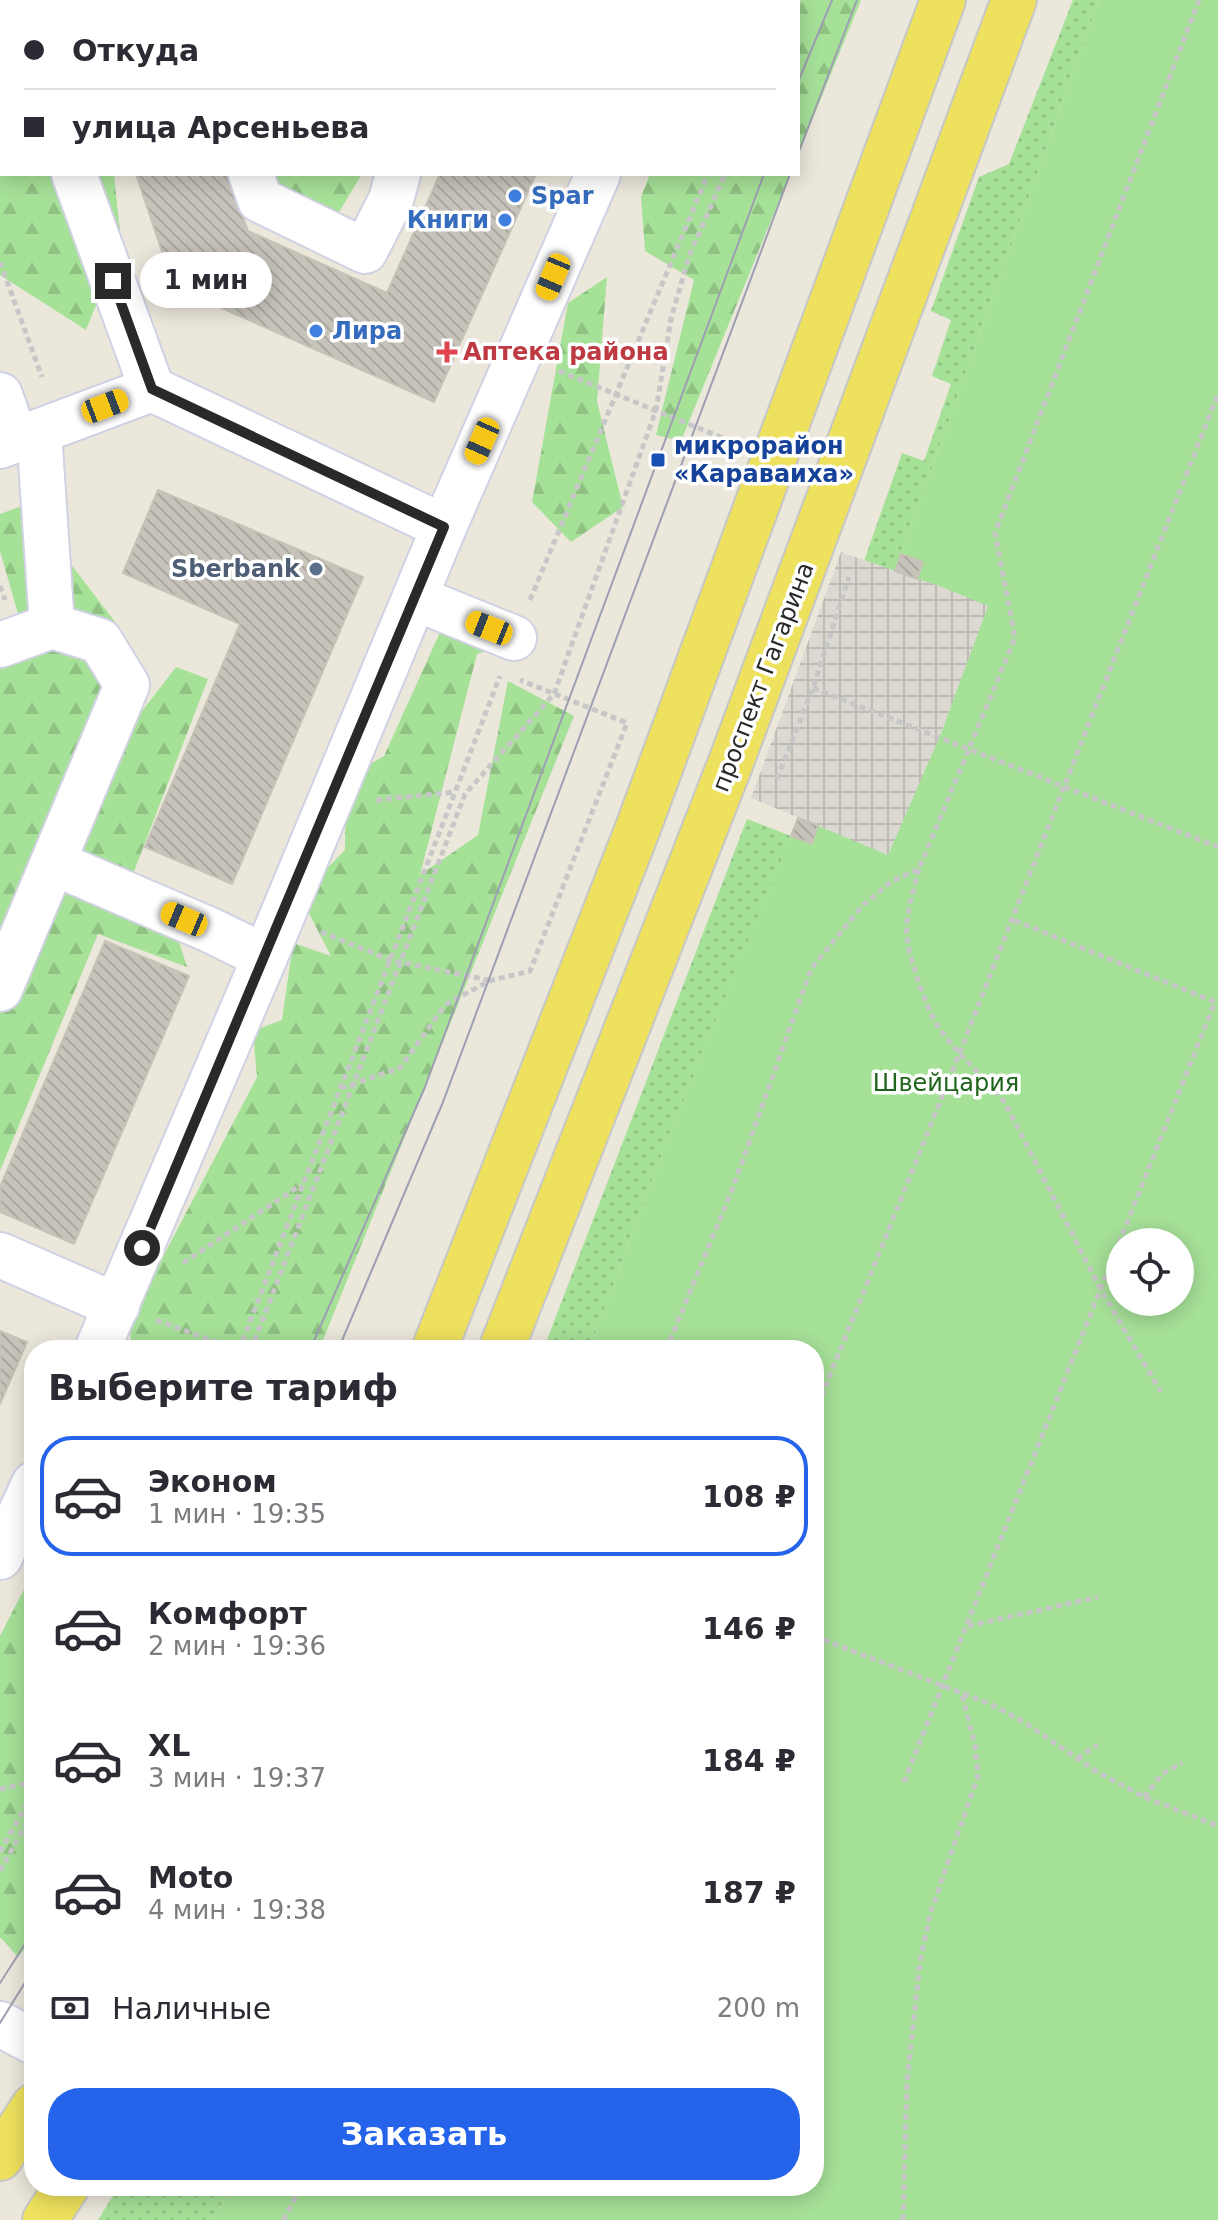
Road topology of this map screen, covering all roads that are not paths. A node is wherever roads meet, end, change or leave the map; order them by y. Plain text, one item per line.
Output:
1 (943, 0) edge
2 (1014, 0) edge
3 (75, 176) edge
4 (252, 176) edge
5 (397, 176) edge
6 (597, 176) edge
7 (152, 389) junction
8 (0, 395) edge
9 (29, 436) edge
10 (444, 527) junction
11 (415, 598) junction
12 (52, 626) junction
13 (514, 638) road end
14 (0, 645) edge
15 (54, 863) junction
16 (265, 957) junction
17 (0, 989) edge
18 (0, 1255) edge
19 (117, 1306) junction
20 (102, 1340) edge
21 (438, 1340) edge
22 (505, 1340) edge
23 (24, 1505) edge
24 (0, 1557) edge
25 (0, 2024) edge
26 (24, 2037) edge
27 (24, 2121) edge
28 (0, 2158) edge
29 (61, 2196) edge
30 (45, 2220) edge

1 - 21 main road
2 - 22 main road, проспект Гагарина
3 - 7 street
4 - 5 street
6 - 10 street
7 - 9 street
7 - 10 street
8 - 9 street
9 - 12 street
10 - 11 street
11 - 13 street
11 - 16 street
12 - 14 street
12 - 15 street
15 - 16 street
15 - 17 street
16 - 19 street
18 - 19 street
19 - 20 street
23 - 24 street
25 - 26 street
27 - 28 main road
29 - 30 main road

